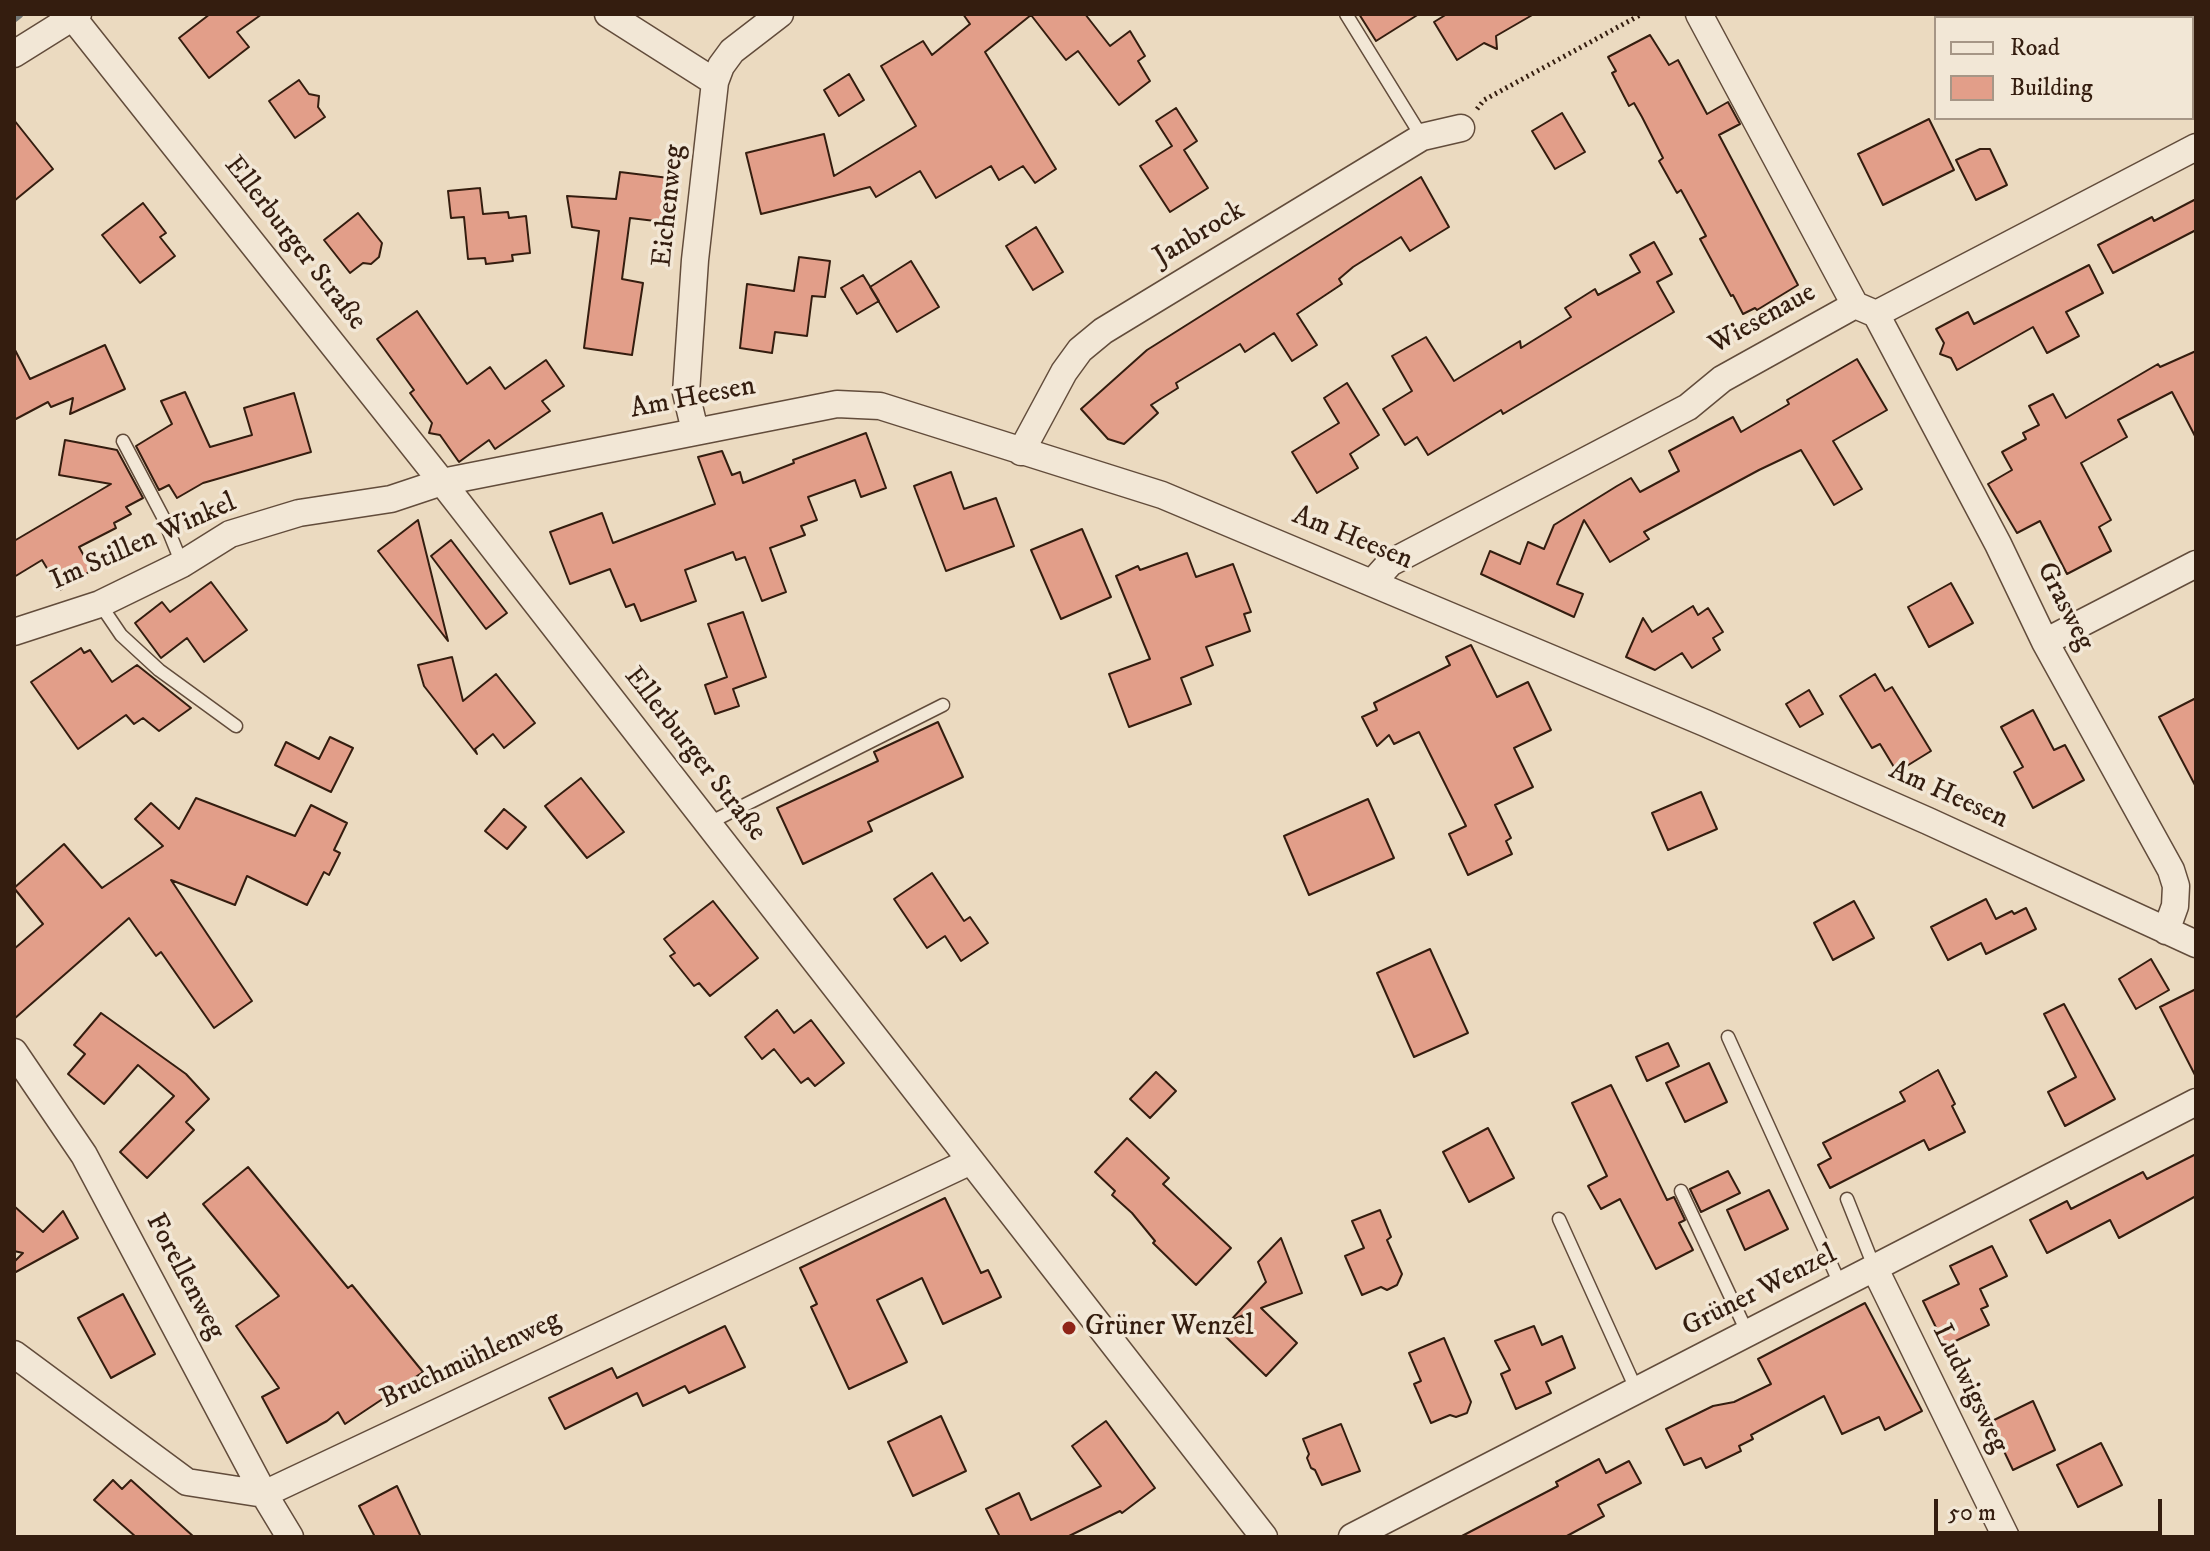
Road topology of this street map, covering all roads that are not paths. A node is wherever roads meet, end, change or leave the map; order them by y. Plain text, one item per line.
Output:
1 (608, 14) edge
2 (780, 14) edge
3 (1346, 14) edge
4 (1699, 14) edge
5 (74, 15) edge
6 (14, 54) edge
7 (715, 82) junction
8 (1461, 128) road end
9 (1422, 137) junction
10 (2196, 147) edge
11 (1866, 309) junction
12 (695, 431) junction
13 (123, 441) dead end
14 (1021, 452) junction
15 (442, 482) junction
16 (182, 564) junction
17 (2196, 564) edge
18 (1373, 582) junction
19 (100, 604) junction
20 (14, 632) edge
21 (2045, 642) junction
22 (943, 705) dead end
23 (236, 726) dead end
24 (707, 824) junction
25 (2166, 931) junction
26 (2196, 944) edge
27 (1728, 1037) dead end
28 (14, 1052) edge
29 (2196, 1102) edge
30 (969, 1162) junction
31 (1681, 1191) dead end
32 (1847, 1199) dead end
33 (1559, 1219) dead end
34 (1875, 1269) junction
35 (1841, 1286) junction
36 (1748, 1334) junction
37 (14, 1354) edge
38 (1637, 1391) junction
39 (264, 1494) junction
40 (290, 1537) edge
41 (1264, 1537) edge
42 (1352, 1537) edge
43 (2006, 1537) edge

1 - 7 street
2 - 7 street, Eichenweg
3 - 9 lane
4 - 11 street, Grasweg
5 - 6 street
5 - 15 street, Ellerburger Straße
7 - 12 street, Eichenweg
8 - 9 street, Janbrock
9 - 14 street, Janbrock
10 - 11 street, Wiesenaue
11 - 18 street, Wiesenaue
11 - 21 street, Grasweg
12 - 14 street, Am Heesen
12 - 15 street, Am Heesen
13 - 16 lane
14 - 18 street, Am Heesen
15 - 16 street, Im Stillen Winkel
15 - 24 street, Ellerburger Straße
16 - 19 street, Im Stillen Winkel
17 - 21 street
18 - 25 street, Am Heesen
19 - 20 street, Im Stillen Winkel
19 - 23 lane
21 - 25 street, Grasweg
22 - 24 lane
24 - 30 street, Ellerburger Straße
25 - 26 street, Am Heesen
27 - 35 lane
28 - 39 street, Forellenweg
29 - 34 street, Grüner Wenzel
30 - 39 street, Bruchmühlenweg
30 - 41 street, Ellerburger Straße
31 - 36 lane
32 - 34 lane
33 - 38 lane
34 - 35 street, Grüner Wenzel
34 - 43 street, Ludwigsweg
35 - 36 street, Grüner Wenzel
36 - 38 street, Grüner Wenzel
37 - 39 street
38 - 42 street, Grüner Wenzel
39 - 40 street, Forellenweg

